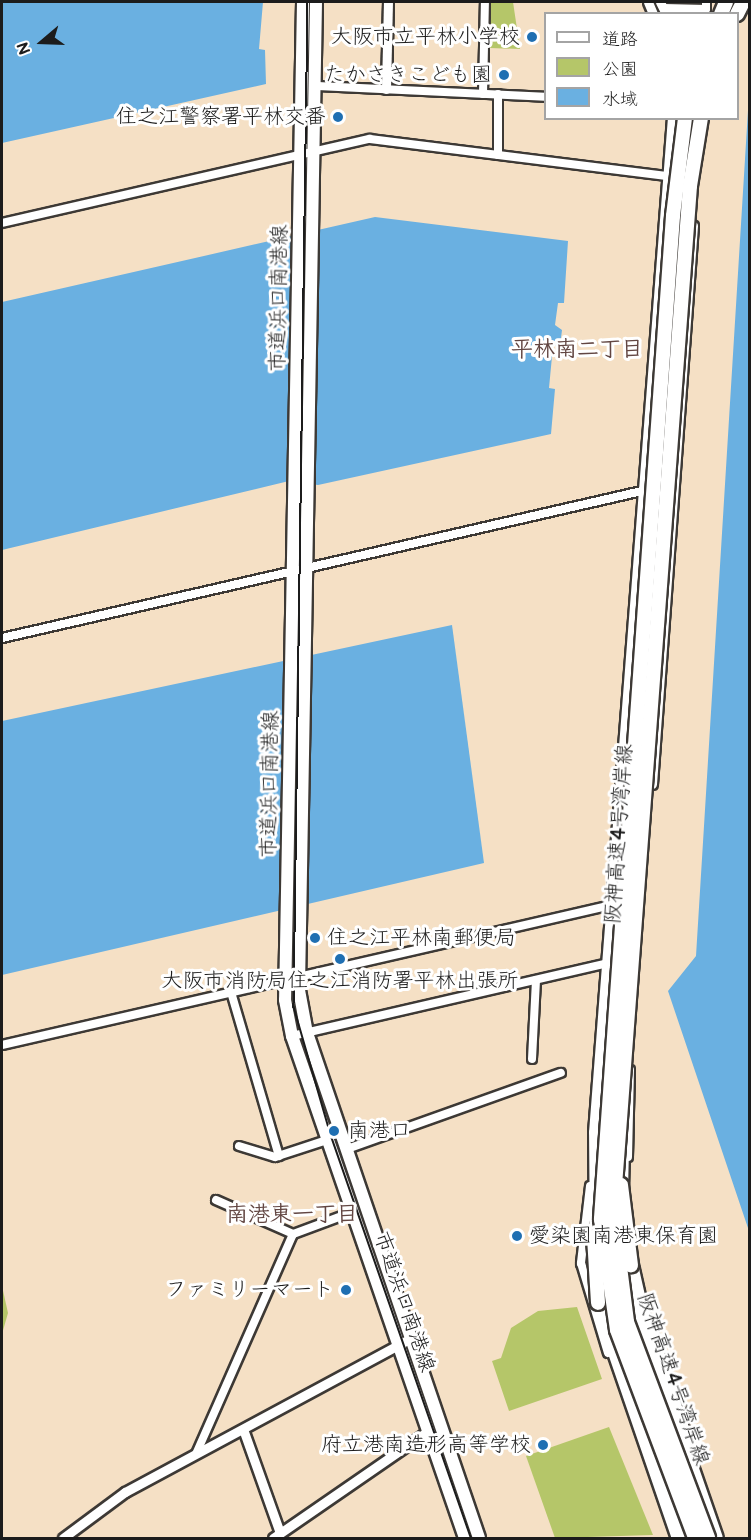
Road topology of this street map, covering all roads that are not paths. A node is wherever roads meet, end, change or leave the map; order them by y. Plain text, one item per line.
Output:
1 (303, 2) edge
2 (316, 2) edge
3 (388, 2) edge
4 (485, 2) edge
5 (706, 2) edge
6 (663, 8) edge
7 (316, 86) junction
8 (386, 89) junction
9 (483, 94) junction
10 (498, 94) junction
11 (544, 96) edge
12 (672, 120) edge
13 (686, 120) edge
14 (686, 120) edge
15 (701, 120) edge
16 (315, 152) junction
17 (301, 155) junction
18 (498, 155) junction
19 (669, 176) junction
20 (692, 179) junction
21 (2, 222) edge
22 (644, 490) junction
23 (674, 491) junction
24 (309, 569) junction
25 (293, 572) junction
26 (2, 638) edge
27 (612, 905) junction
28 (640, 918) junction
29 (608, 963) junction
30 (299, 976) junction
31 (285, 980) junction
32 (536, 980) junction
33 (231, 993) junction
34 (308, 1033) junction
35 (292, 1036) junction
36 (2, 1045) edge
37 (532, 1059) dead end
38 (629, 1060) junction
39 (561, 1074) dead end
40 (620, 1099) junction
41 (605, 1114) junction
42 (327, 1140) junction
43 (240, 1146) dead end
44 (347, 1149) junction
45 (279, 1156) junction
46 (590, 1186) junction
47 (216, 1200) dead end
48 (352, 1212) junction
49 (293, 1234) junction
50 (411, 1338) junction
51 (398, 1345) junction
52 (243, 1429) junction
53 (428, 1431) junction
54 (196, 1454) junction
55 (279, 1537) edge
56 (63, 1539) edge
57 (465, 1539) edge
58 (479, 1539) edge
59 (674, 1539) edge
60 (679, 1539) edge
61 (687, 1539) edge
62 (695, 1539) edge
63 (708, 1539) edge
64 (714, 1539) edge
65 (722, 1539) edge

1 - 17 main road, 市道浜口南港線
2 - 7 main road, 市道浜口南港線
3 - 8 street
4 - 9 street
5 - 6 street
7 - 8 street
7 - 16 main road, 市道浜口南港線
8 - 9 street
9 - 10 street
10 - 11 street
10 - 18 street
12 - 19 street
13 - 20 street
14 - 41 highway, 阪神高速4号湾岸線, bridge
15 - 40 highway, 阪神高速4号湾岸線, bridge
16 - 17 street
16 - 18 street
16 - 24 main road, 市道浜口南港線
17 - 21 street
17 - 25 main road, 市道浜口南港線
18 - 19 street
19 - 20 street
19 - 22 street
20 - 23 street
22 - 23 street
22 - 24 street
22 - 27 street
23 - 28 street
24 - 25 street
24 - 30 main road, 市道浜口南港線
25 - 26 street
25 - 31 main road, 市道浜口南港線
27 - 28 street
27 - 29 street
27 - 30 street
28 - 38 street
29 - 32 street
29 - 46 street
30 - 31 street
30 - 34 main road, 市道浜口南港線
31 - 33 street
31 - 35 main road, 市道浜口南港線
32 - 34 street
32 - 37 street
33 - 36 street
33 - 45 street
34 - 35 street
34 - 44 main road, 市道浜口南港線
35 - 42 main road, 市道浜口南港線
38 - 64 street
38 - 65 street
39 - 44 street
40 - 63 highway, 阪神高速4号湾岸線, bridge
40 - 64 highway, bridge
41 - 60 highway, bridge
41 - 62 highway, 阪神高速4号湾岸線, bridge
42 - 45 street
42 - 48 main road, 市道浜口南港線
43 - 45 street
44 - 50 main road, 市道浜口南港線
46 - 59 street
46 - 61 street
47 - 49 street
48 - 49 street
48 - 51 main road, 市道浜口南港線
49 - 54 street
50 - 51 street
50 - 58 main road, 市道浜口南港線
51 - 52 street
51 - 53 main road, 市道浜口南港線
52 - 54 street
52 - 55 street
53 - 55 street
53 - 57 main road, 市道浜口南港線
54 - 56 street

